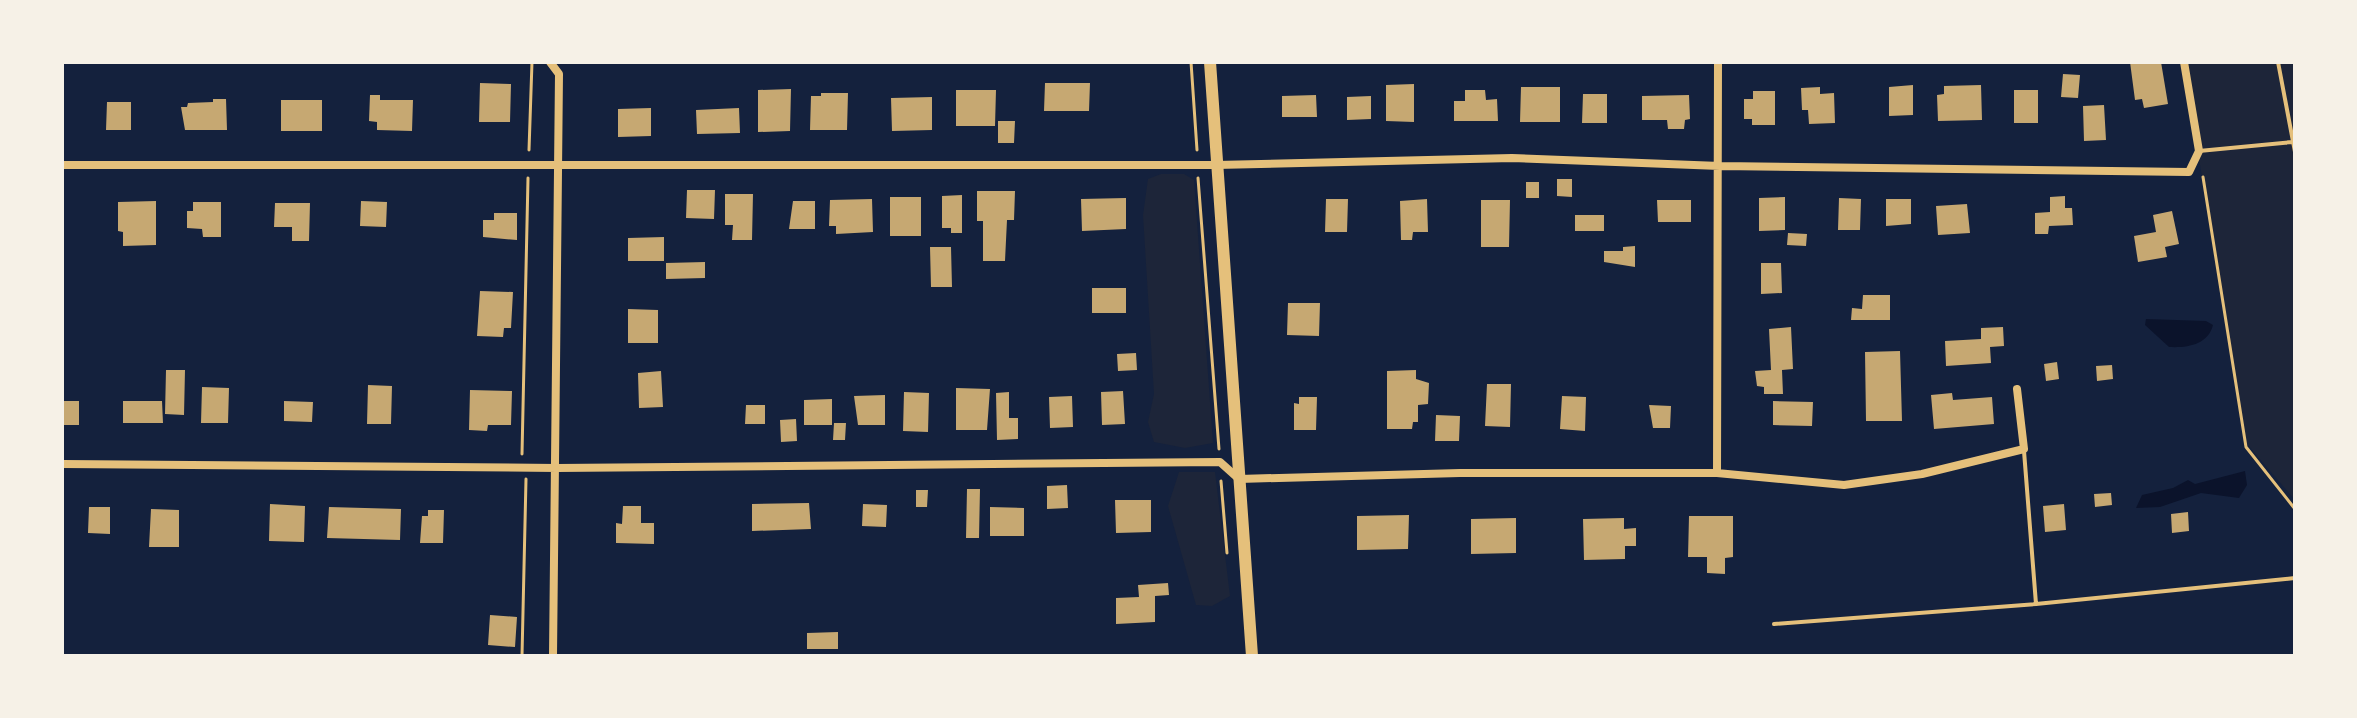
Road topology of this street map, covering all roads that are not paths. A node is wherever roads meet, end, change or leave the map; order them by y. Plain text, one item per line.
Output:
1 (550, 62) edge
2 (1210, 62) edge
3 (1718, 62) edge
4 (2184, 62) edge
5 (2278, 62) edge
6 (2292, 142) junction
7 (2199, 151) junction
8 (2295, 152) edge
9 (559, 163) junction
10 (62, 165) edge
11 (1216, 165) junction
12 (1720, 166) junction
13 (2017, 389) dead end
14 (2024, 449) junction
15 (62, 464) edge
16 (557, 468) junction
17 (1717, 473) junction
18 (1239, 479) junction
19 (2295, 578) edge
20 (2036, 604) junction
21 (1774, 624) dead end
22 (553, 656) edge
23 (1252, 656) edge

1 - 9 street
2 - 11 main road
3 - 12 street
4 - 7 street
5 - 6 lane
6 - 7 lane
6 - 8 lane
7 - 12 street
9 - 10 street
9 - 11 street
9 - 16 street
11 - 12 street
11 - 18 main road
12 - 17 street
13 - 14 street
14 - 17 street
14 - 20 lane
15 - 16 street
16 - 18 street
16 - 22 street
17 - 18 street
18 - 23 main road
19 - 20 lane
20 - 21 lane

